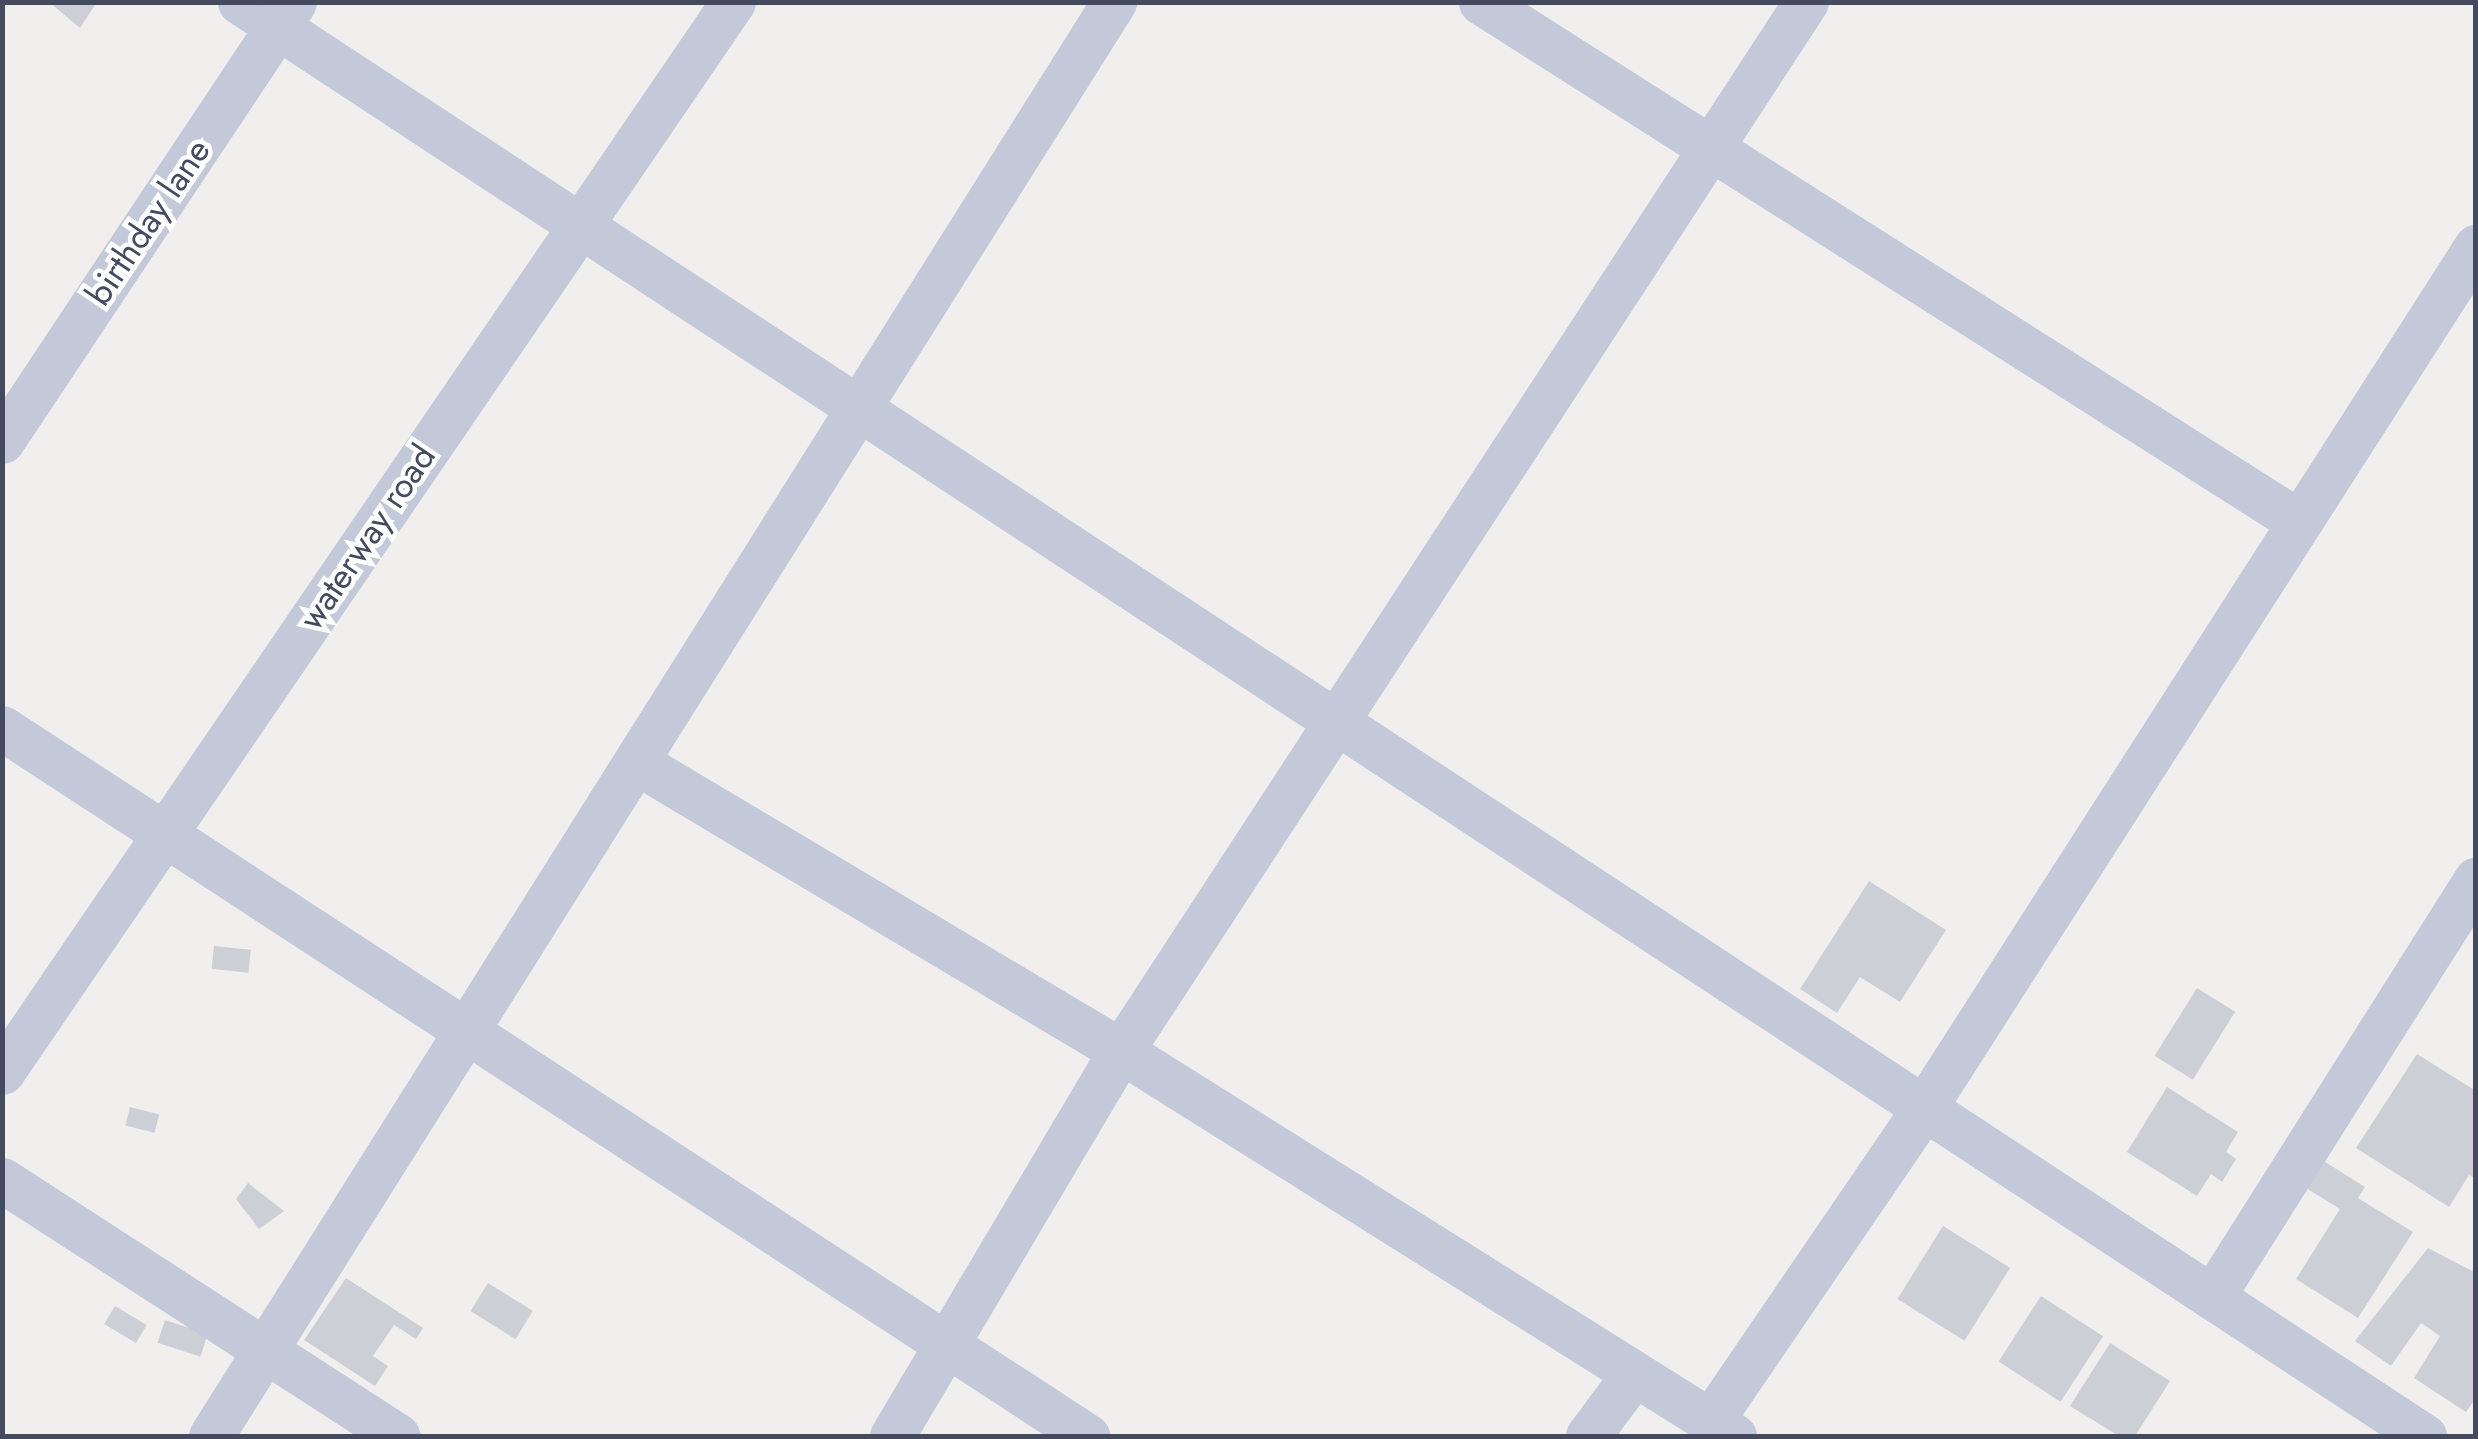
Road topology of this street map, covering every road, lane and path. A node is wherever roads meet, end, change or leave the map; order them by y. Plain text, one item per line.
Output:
1 (240, 2) edge
2 (733, 2) edge
3 (1114, 2) edge
4 (1481, 2) edge
5 (1806, 2) edge
6 (286, 15) edge
7 (1710, 148) junction
8 (582, 224) junction
9 (2476, 247) edge
10 (855, 406) junction
11 (2, 441) edge
12 (2299, 522) junction
13 (1336, 722) junction
14 (2, 728) edge
15 (636, 762) junction
16 (165, 834) junction
17 (2476, 879) edge
18 (467, 1031) junction
19 (1122, 1051) junction
20 (2, 1072) edge
21 (1924, 1108) junction
22 (2, 1180) edge
23 (2212, 1297) junction
24 (946, 1345) junction
25 (265, 1351) junction
26 (1634, 1374) junction
27 (1722, 1429) edge
28 (211, 1436) edge
29 (397, 1436) edge
30 (892, 1436) edge
31 (1087, 1436) edge
32 (1588, 1436) edge
33 (2424, 1436) edge

1 - 6 street
2 - 8 street, waterway road
3 - 10 street
4 - 7 street
5 - 7 street
6 - 8 street
6 - 11 street, birthday lane
7 - 12 street
7 - 13 street
8 - 10 street
8 - 16 street, waterway road
9 - 12 street
10 - 13 street
10 - 15 street
12 - 21 street
13 - 19 street
13 - 21 street
14 - 16 street
15 - 18 street
15 - 19 street
16 - 18 street
16 - 20 street, waterway road
17 - 23 street
18 - 24 street
18 - 25 street
19 - 24 street
19 - 26 street
21 - 23 street
21 - 27 street
22 - 25 street
23 - 33 street
24 - 30 street
24 - 31 street
25 - 28 street
25 - 29 street
26 - 27 street
26 - 32 street

